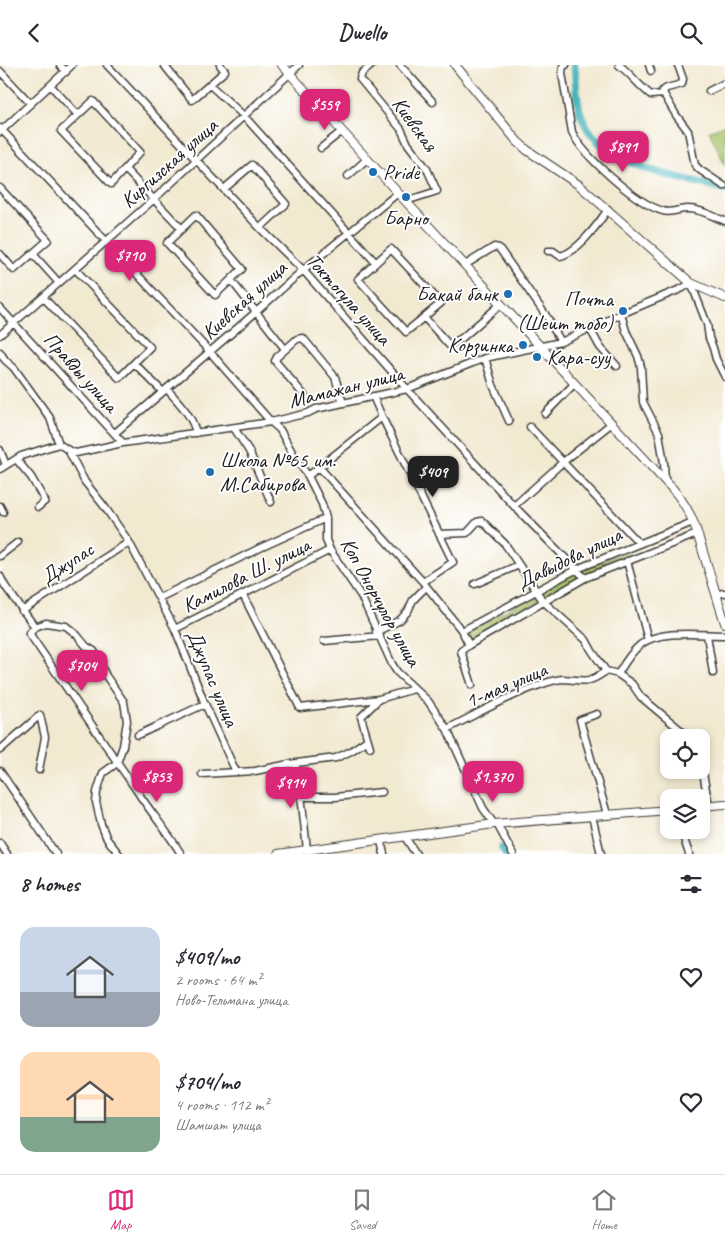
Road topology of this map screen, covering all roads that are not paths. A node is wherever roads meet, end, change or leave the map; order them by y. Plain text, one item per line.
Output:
1 (60, 65) edge
2 (72, 65) edge
3 (107, 65) edge
4 (164, 65) edge
5 (220, 65) edge
6 (282, 65) edge
7 (298, 65) edge
8 (400, 65) edge
9 (454, 65) edge
10 (566, 65) edge
11 (619, 65) edge
12 (678, 65) edge
13 (369, 66) edge
14 (0, 71) edge
15 (66, 72) junction
16 (290, 73) junction
17 (725, 83) edge
18 (51, 85) junction
19 (210, 85) junction
20 (709, 91) dead end
21 (664, 94) junction
22 (433, 102) dead end
23 (31, 104) junction
24 (78, 115) junction
25 (244, 116) junction
26 (1, 131) edge
27 (342, 131) junction
28 (321, 148) dead end
29 (196, 159) junction
30 (367, 159) junction
31 (125, 169) junction
32 (348, 176) dead end
33 (724, 185) dead end
34 (0, 188) edge
35 (224, 189) junction
36 (398, 193) junction
37 (154, 200) junction
38 (406, 201) junction
39 (608, 209) junction
40 (725, 221) edge
41 (260, 228) junction
42 (182, 229) junction
43 (349, 233) junction
44 (106, 242) junction
45 (548, 251) dead end
46 (0, 254) edge
47 (33, 254) junction
48 (376, 263) junction
49 (465, 265) junction
50 (75, 269) junction
51 (303, 270) junction
52 (231, 280) junction
53 (59, 283) junction
54 (691, 283) junction
55 (723, 295) edge
56 (43, 297) junction
57 (501, 305) junction
58 (0, 308) edge
59 (255, 313) junction
60 (621, 314) junction
61 (424, 317) junction
62 (14, 322) junction
63 (590, 329) junction
64 (0, 335) edge
65 (561, 342) junction
66 (540, 348) junction
67 (286, 349) junction
68 (210, 352) junction
69 (0, 353) edge
70 (485, 359) junction
71 (135, 364) junction
72 (617, 366) dead end
73 (725, 377) edge
74 (574, 384) junction
75 (407, 389) junction
76 (165, 391) junction
77 (304, 395) dead end
78 (374, 396) junction
79 (343, 403) junction
80 (545, 413) dead end
81 (382, 417) junction
82 (509, 421) dead end
83 (270, 423) junction
84 (612, 423) junction
85 (530, 427) dead end
86 (234, 428) junction
87 (115, 433) junction
88 (196, 433) junction
89 (123, 443) junction
90 (59, 444) junction
91 (0, 450) edge
92 (68, 450) junction
93 (16, 459) junction
94 (563, 462) junction
95 (6, 465) junction
96 (320, 468) junction
97 (0, 469) edge
98 (308, 476) junction
99 (665, 481) junction
100 (271, 502) dead end
101 (514, 506) junction
102 (38, 507) dead end
103 (326, 518) junction
104 (694, 522) junction
105 (439, 534) junction
106 (698, 534) junction
107 (18, 542) dead end
108 (129, 542) junction
109 (639, 543) junction
110 (330, 550) junction
111 (0, 556) edge
112 (627, 561) junction
113 (519, 565) junction
114 (577, 569) junction
115 (0, 576) edge
116 (586, 578) junction
117 (424, 584) junction
118 (475, 584) dead end
119 (536, 591) junction
120 (725, 593) edge
121 (716, 594) junction
122 (243, 595) junction
123 (159, 598) junction
124 (543, 601) junction
125 (22, 611) junction
126 (725, 623) edge
127 (35, 627) junction
128 (175, 629) junction
129 (462, 631) junction
130 (378, 634) junction
131 (707, 635) junction
132 (725, 635) edge
133 (648, 640) junction
134 (324, 641) dead end
135 (469, 645) junction
136 (606, 671) junction
137 (713, 673) dead end
138 (618, 674) junction
139 (472, 685) dead end
140 (414, 689) junction
141 (379, 699) junction
142 (205, 704) junction
143 (597, 714) dead end
144 (447, 729) junction
145 (679, 729) edge
146 (138, 735) dead end
147 (0, 750) edge
148 (117, 763) junction
149 (295, 764) junction
150 (39, 770) dead end
151 (0, 771) edge
152 (236, 772) junction
153 (202, 774) dead end
154 (382, 792) dead end
155 (301, 797) junction
156 (725, 804) edge
157 (710, 806) edge
158 (660, 811) edge
159 (607, 814) junction
160 (592, 816) junction
161 (495, 824) junction
162 (405, 837) junction
163 (684, 839) edge
164 (381, 841) junction
165 (0, 843) edge
166 (307, 850) junction
167 (292, 853) edge
168 (7, 854) edge
169 (56, 854) edge
170 (119, 854) edge
171 (181, 854) edge
172 (278, 854) edge
173 (384, 854) edge
174 (416, 854) edge
175 (513, 854) edge
176 (601, 854) edge
177 (689, 854) edge

1 - 15 street
2 - 15 street
3 - 29 street, Токтогула улица
4 - 19 street
5 - 19 street
6 - 16 main road
7 - 16 street, Киргизская улица
8 - 22 street
9 - 39 main road
10 - 40 street
11 - 21 street
12 - 21 street
13 - 38 street, Киевская
14 - 23 street
15 - 18 street
16 - 25 street, Киргизская улица
16 - 27 main road
17 - 20 street
18 - 23 street
18 - 24 street
19 - 25 street
21 - 33 street
23 - 26 street
24 - 31 street
24 - 31 street
25 - 29 street, Киргизская улица
25 - 43 street
26 - 44 street, Коп Онорчулор улица
27 - 28 street
27 - 30 main road
29 - 35 street, Токтогула улица
29 - 37 street, Киргизская улица
30 - 32 street
30 - 36 main road
31 - 37 street
34 - 47 street
35 - 41 street, Токтогула улица
35 - 41 street
36 - 38 main road
36 - 43 street, Киевская улица
37 - 42 street
37 - 44 street, Киргизская улица
38 - 49 main road
39 - 45 street
39 - 54 main road
41 - 51 street, Токтогула улица
42 - 52 street
42 - 52 street
43 - 48 street
43 - 51 street, Киевская улица
44 - 50 street, Киргизская улица
44 - 68 street, Коп Онорчулор улица
46 - 47 street
47 - 53 street
48 - 61 street
48 - 61 street
49 - 57 main road
49 - 65 street
50 - 53 street, Киргизская улица
50 - 71 street
51 - 59 street, Киевская улица
51 - 75 street, Токтогула улица
52 - 59 street
53 - 56 street, Киргизская улица
54 - 55 main road
54 - 60 street, Мамажан улица
54 - 73 street
56 - 62 street, Киргизская улица
56 - 71 street
57 - 61 street
57 - 66 main road
58 - 62 street, Правды улица
59 - 67 street
59 - 68 street, Киевская улица
60 - 63 street, Мамажан улица
60 - 99 street
62 - 64 street, Киргизская улица
62 - 87 street, Правды улица
63 - 65 street, Мамажан улица
63 - 72 street
65 - 66 street, Мамажан улица
66 - 70 street, Мамажан улица
66 - 74 main road
67 - 77 street
67 - 79 street
68 - 76 street, Киевская улица
68 - 83 street, Коп Онорчулор улица
69 - 90 street
70 - 75 street, Мамажан улица
70 - 82 street
71 - 76 street
74 - 80 street
74 - 84 main road
75 - 78 street, Мамажан улица
75 - 101 street, Токтогула улица
76 - 87 street, Киевская улица
76 - 88 street
78 - 79 street, Мамажан улица
78 - 81 street
79 - 83 street, Мамажан улица
81 - 96 street
81 - 105 street
83 - 86 street, Мамажан улица
83 - 98 street, Коп Онорчулор улица
84 - 94 street
84 - 99 main road
85 - 94 street
86 - 88 street, Мамажан улица
86 - 100 street
87 - 89 street, Правды улица
88 - 89 street, Мамажан улица
89 - 92 street, Мамажан улица
90 - 92 street
90 - 93 street
91 - 95 street
92 - 108 street, Джупас улица
93 - 95 street
93 - 102 street
94 - 101 street
94 - 109 street
95 - 97 street
96 - 98 street
96 - 117 street
98 - 103 street, Коп Онорчулор улица
99 - 104 main road
101 - 114 street, Токтогула улица
103 - 110 street, Коп Онорчулор улица
103 - 123 street
104 - 106 main road
104 - 109 street, Давыдова улица
105 - 113 street
105 - 117 street
106 - 112 street
106 - 121 main road
107 - 111 street
108 - 123 street, Джупас улица
108 - 125 street, Джупас
109 - 114 street, Давыдова улица
110 - 122 street, Камилова Ш. улица
110 - 130 street, Коп Онорчулор улица
112 - 116 street
112 - 133 street
113 - 118 street
113 - 119 street
114 - 116 street, Токтогула улица
114 - 119 street, Давыдова улица
115 - 125 street
116 - 124 street
117 - 129 street
117 - 130 street
119 - 124 street
119 - 129 street, Давыдова улица
120 - 121 street
121 - 126 main road
122 - 128 street, Камилова Ш. улица
122 - 141 street
123 - 128 street, Джупас улица
124 - 135 street
124 - 136 street
125 - 127 street
127 - 148 street
127 - 148 street
128 - 142 street, Джупас улица
129 - 135 street
130 - 134 street
130 - 140 street, Коп Онорчулор улица
131 - 132 street
131 - 133 street
131 - 137 street
133 - 138 street
135 - 139 street
136 - 138 street
136 - 144 street, 1-мая улица
138 - 145 street
140 - 141 street
140 - 144 street, Коп Онорчулор улица
141 - 149 street
142 - 146 street
142 - 152 street, Джупас улица
143 - 159 street
144 - 161 street, Коп Онорчулор улица
147 - 150 street
148 - 170 street
148 - 171 street
149 - 152 street
149 - 155 street
151 - 169 street
152 - 153 street
154 - 155 street
155 - 166 street
156 - 157 main road
158 - 159 main road
159 - 160 main road
160 - 161 main road
160 - 176 street
161 - 162 main road
161 - 175 street, Коп Онорчулор улица
162 - 164 main road
162 - 174 street
163 - 177 street
164 - 166 main road
164 - 173 street
165 - 168 street
166 - 167 main road
167 - 172 main road

